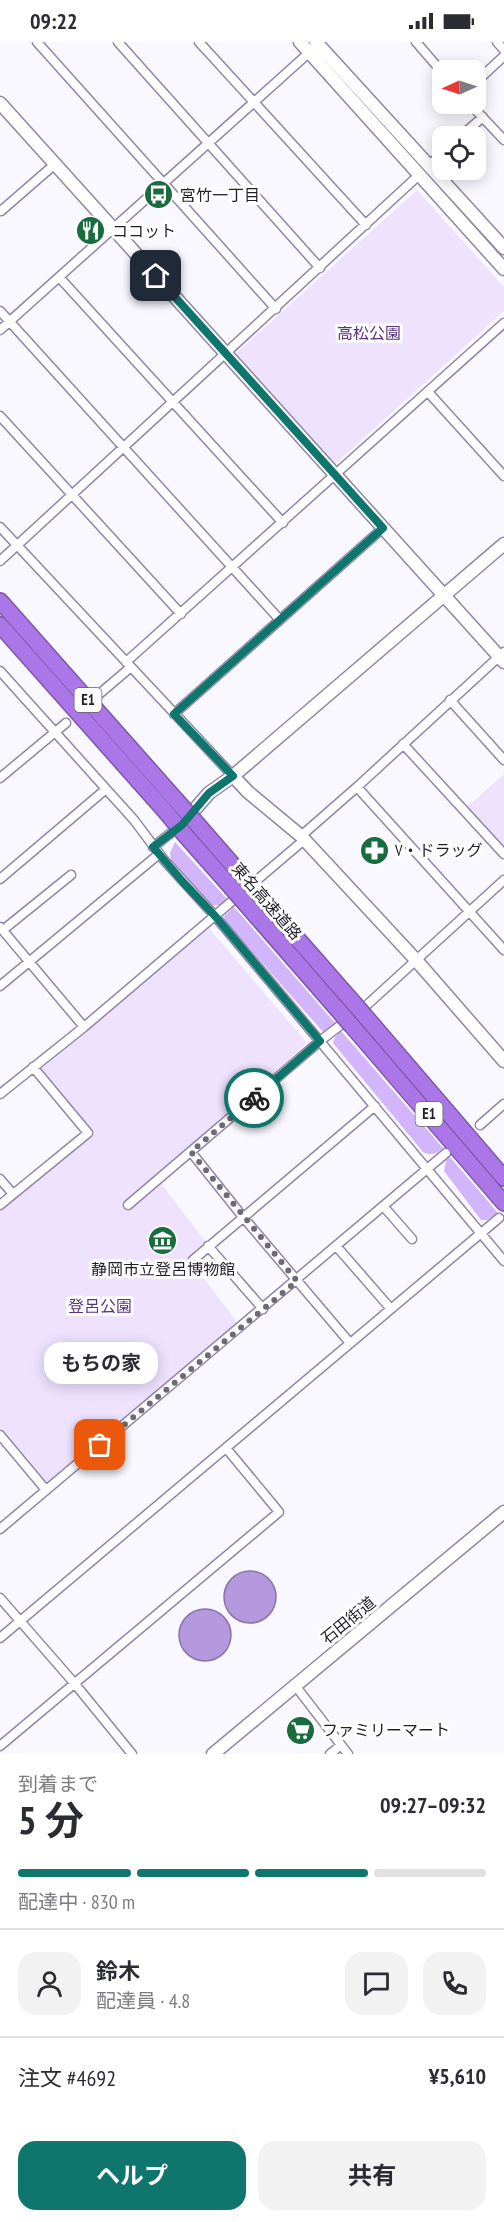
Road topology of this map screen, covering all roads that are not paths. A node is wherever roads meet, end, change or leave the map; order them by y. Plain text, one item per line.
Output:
1 (37, 42) edge
2 (118, 42) edge
3 (199, 42) edge
4 (300, 42) edge
5 (416, 42) edge
6 (497, 42) edge
7 (316, 45) edge
8 (504, 50) edge
9 (504, 56) edge
10 (432, 60) edge
11 (486, 73) edge
12 (0, 103) edge
13 (253, 103) junction
14 (480, 114) edge
15 (483, 117) junction
16 (473, 126) edge
17 (504, 140) edge
18 (209, 142) junction
19 (432, 162) edge
20 (55, 164) junction
21 (429, 165) junction
22 (419, 175) junction
23 (163, 183) junction
24 (0, 210) edge
25 (366, 225) junction
26 (113, 228) junction
27 (504, 248) edge
28 (320, 268) junction
29 (504, 269) edge
30 (60, 277) junction
31 (276, 309) junction
32 (0, 311) edge
33 (10, 322) junction
34 (504, 323) edge
35 (0, 330) edge
36 (227, 354) junction
37 (428, 392) junction
38 (174, 403) junction
39 (0, 416) edge
40 (124, 448) junction
41 (336, 475) junction
42 (504, 476) edge
43 (72, 496) junction
44 (283, 523) junction
45 (0, 527) edge
46 (383, 528) junction
47 (504, 544) edge
48 (17, 546) junction
49 (0, 561) edge
50 (233, 568) junction
51 (445, 596) junction
52 (0, 601) edge
53 (181, 614) junction
54 (280, 620) junction
55 (0, 625) edge
56 (502, 657) edge
57 (128, 665) junction
58 (0, 671) edge
59 (98, 695) dead end
60 (450, 700) junction
61 (174, 714) junction
62 (66, 723) dead end
63 (55, 732) junction
64 (403, 744) junction
65 (504, 760) edge
66 (233, 776) junction
67 (0, 778) edge
68 (357, 787) junction
69 (106, 789) junction
70 (196, 808) joint
71 (303, 838) junction
72 (156, 851) junction
73 (504, 854) edge
74 (71, 875) dead end
75 (0, 879) edge
76 (504, 880) edge
77 (469, 912) junction
78 (215, 916) junction
79 (1, 929) edge
80 (504, 950) edge
81 (416, 960) junction
82 (29, 962) junction
83 (0, 986) edge
84 (358, 1021) junction
85 (84, 1027) junction
86 (320, 1041) junction
87 (504, 1061) edge
88 (33, 1067) junction
89 (0, 1094) edge
90 (504, 1104) edge
91 (375, 1106) junction
92 (480, 1125) dead end
93 (191, 1152) junction
94 (446, 1153) dead end
95 (428, 1169) junction
96 (504, 1178) edge
97 (0, 1179) edge
98 (13, 1194) junction
99 (0, 1205) edge
100 (128, 1205) dead end
101 (384, 1207) junction
102 (501, 1211) edge
103 (243, 1217) junction
104 (481, 1232) junction
105 (412, 1239) dead end
106 (208, 1246) junction
107 (337, 1247) junction
108 (193, 1260) dead end
109 (504, 1261) edge
110 (297, 1281) junction
111 (263, 1309) junction
112 (391, 1309) junction
113 (350, 1343) junction
114 (0, 1435) edge
115 (226, 1448) junction
116 (46, 1490) junction
117 (504, 1512) edge
118 (0, 1529) edge
119 (0, 1598) edge
120 (20, 1621) junction
121 (0, 1638) edge
122 (75, 1684) junction
123 (294, 1684) junction
124 (341, 1744) junction
125 (0, 1746) edge
126 (132, 1754) edge
127 (213, 1754) edge
128 (330, 1754) edge
129 (348, 1754) edge

1 - 23 street
2 - 18 street
3 - 13 street
4 - 7 street
5 - 10 street
6 - 8 street
7 - 13 street
7 - 21 street
7 - 22 street
9 - 11 street
12 - 20 street
13 - 18 street
13 - 25 street
14 - 15 street
15 - 16 street
15 - 17 street
18 - 23 street
18 - 28 street
19 - 21 street
20 - 24 street
20 - 26 street
21 - 27 street
22 - 25 street
22 - 29 street
23 - 26 street
23 - 31 street
25 - 28 street
26 - 30 street
26 - 36 street
28 - 31 street
30 - 33 street
30 - 38 street
31 - 36 street
32 - 33 street
33 - 35 street
33 - 40 street
34 - 37 street
36 - 38 street
36 - 41 street
37 - 41 street
37 - 42 street
38 - 40 street
38 - 44 street
39 - 43 street
40 - 43 street
40 - 50 street
41 - 44 street
41 - 46 street
43 - 48 street
43 - 53 street
44 - 50 street
45 - 48 street
46 - 51 street
46 - 54 street
47 - 51 street
48 - 49 street
48 - 57 street
50 - 53 street
50 - 54 street
51 - 56 street
51 - 66 street
52 - 84 highway, 東名高速道路 / E1, bridge
53 - 57 street
54 - 61 street
55 - 84 highway, 東名高速道路 / E1, bridge
56 - 60 street
57 - 59 street
57 - 61 street
58 - 63 street
60 - 64 street
60 - 65 street
61 - 66 street
62 - 63 street
63 - 67 street
63 - 69 street
64 - 68 street
64 - 73 street
66 - 70 street
66 - 71 street
68 - 71 street
68 - 77 street
69 - 72 street
69 - 75 street
70 - 72 street
71 - 78 street
71 - 81 street
72 - 78 street
72 - 82 street
74 - 79 street
76 - 77 street
77 - 80 street
77 - 81 street
78 - 85 street
78 - 86 street
79 - 82 street
81 - 86 street
81 - 87 street
82 - 83 street
82 - 85 street
84 - 96 highway, 東名高速道路 / E1
84 - 102 highway, 東名高速道路 / E1
85 - 88 street
86 - 91 street
86 - 93 street
88 - 89 street
88 - 98 street
90 - 92 street
91 - 95 street
91 - 103 street
93 - 100 street
93 - 103 street
94 - 95 street
95 - 101 street
95 - 104 street
97 - 98 street
98 - 99 street
101 - 105 street
101 - 107 street
102 - 104 street
103 - 106 street
103 - 110 street
104 - 109 street
104 - 112 street
106 - 108 street
106 - 111 street
107 - 110 street
107 - 112 street
110 - 111 street
110 - 113 street
111 - 116 street
112 - 113 street
113 - 115 street
114 - 116 street
115 - 120 street
115 - 122 street
116 - 118 street
117 - 123 street, 石田街道
119 - 120 street
120 - 121 street
120 - 122 street
122 - 125 street
122 - 126 street
123 - 124 street
123 - 127 street, 石田街道
124 - 128 street
124 - 129 street

